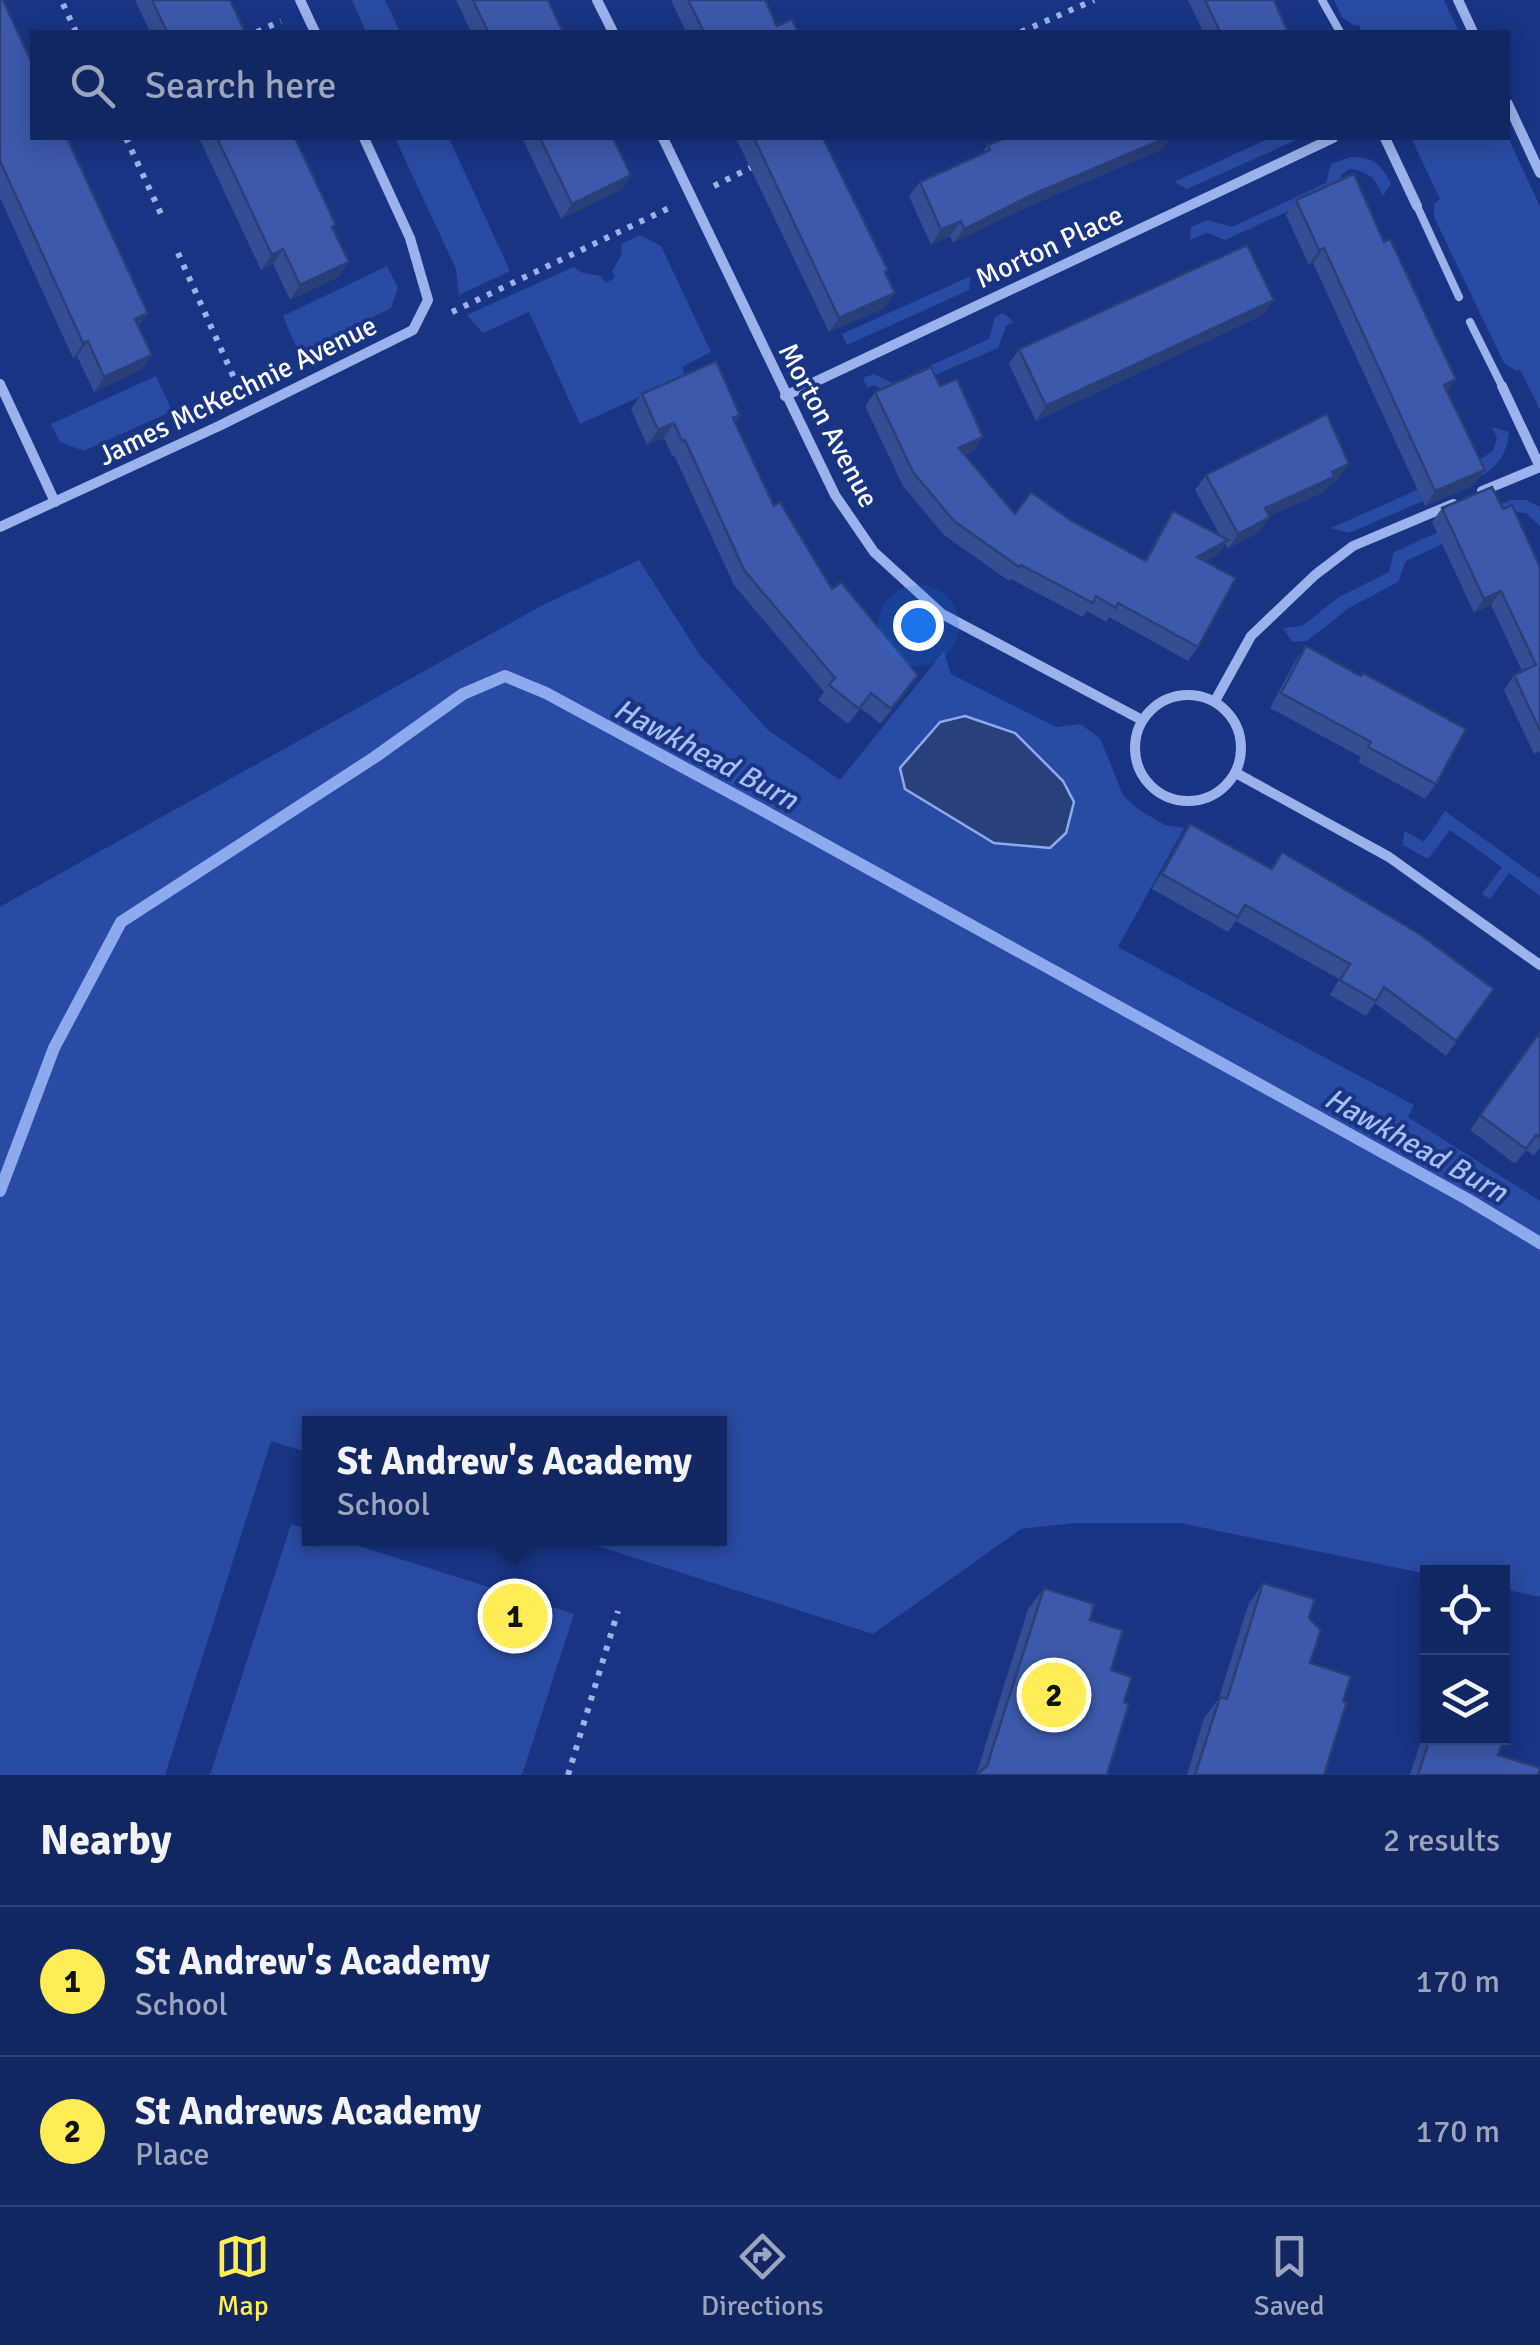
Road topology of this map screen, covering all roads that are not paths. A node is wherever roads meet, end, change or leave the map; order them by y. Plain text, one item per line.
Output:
1 (300, 0) edge
2 (598, 0) edge
3 (1322, 0) edge
4 (1458, 0) edge
5 (314, 30) edge
6 (612, 30) edge
7 (1339, 30) edge
8 (1472, 30) edge
9 (1510, 108) edge
10 (365, 140) edge
11 (663, 140) edge
12 (1329, 140) edge
13 (1386, 140) edge
14 (1540, 173) edge
15 (1417, 206) joint
16 (1460, 298) dead end
17 (1470, 322) dead end
18 (0, 384) edge
19 (1502, 386) joint
20 (785, 396) junction
21 (1540, 467) edge
22 (55, 502) junction
23 (0, 528) edge
24 (1215, 701) junction
25 (1142, 720) junction
26 (1236, 773) junction
27 (1540, 965) edge

1 - 5 street
2 - 6 street
3 - 7 lane
4 - 8 street
9 - 14 street
10 - 22 street, James McKechnie Avenue
11 - 20 street, Morton Avenue
12 - 20 street, Morton Place
13 - 15 street
15 - 16 lane
17 - 19 lane
18 - 22 street
19 - 21 street
20 - 25 street, Morton Avenue
21 - 24 street
22 - 23 street, James McKechnie Avenue
24 - 25 street
24 - 26 street
25 - 26 street
26 - 27 street

